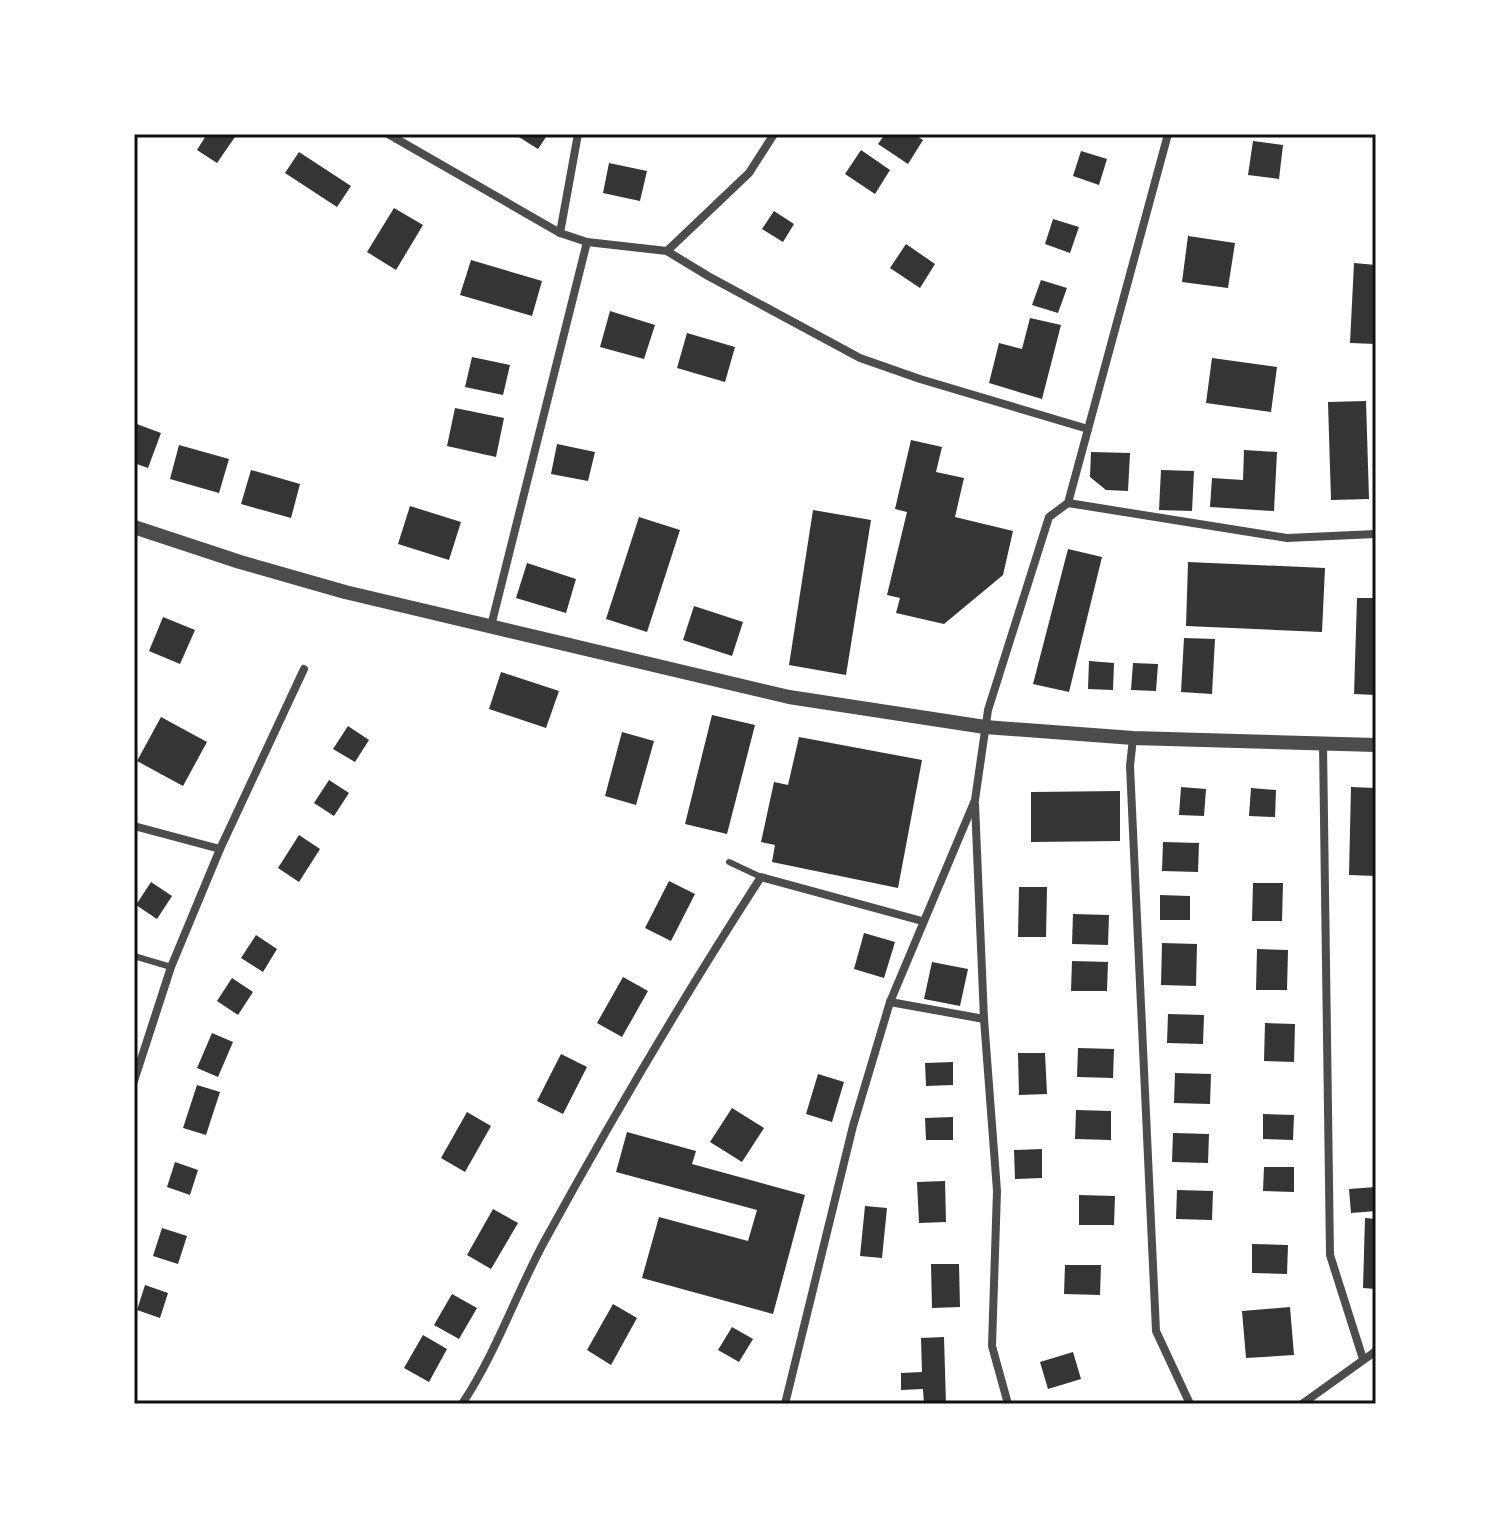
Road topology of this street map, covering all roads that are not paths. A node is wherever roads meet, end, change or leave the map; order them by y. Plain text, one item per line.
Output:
1 (388, 134) edge
2 (578, 134) edge
3 (774, 134) edge
4 (1168, 134) edge
5 (560, 233) junction
6 (587, 242) junction
7 (667, 251) junction
8 (1088, 429) junction
9 (1068, 503) junction
10 (134, 527) edge
11 (1376, 534) edge
12 (491, 626) junction
13 (304, 669) dead end
14 (985, 727) junction
15 (1133, 738) junction
16 (1323, 745) junction
17 (1376, 745) edge
18 (975, 800) junction
19 (134, 826) edge
20 (220, 849) junction
21 (729, 862) dead end
22 (761, 877) junction
23 (922, 921) junction
24 (134, 956) edge
25 (171, 967) junction
26 (890, 1002) junction
27 (984, 1019) junction
28 (134, 1081) edge
29 (1376, 1351) edge
30 (1363, 1359) junction
31 (462, 1404) edge
32 (785, 1404) edge
33 (1008, 1404) edge
34 (1190, 1404) edge
35 (1302, 1404) edge

1 - 5 street
2 - 5 street
3 - 7 street
4 - 8 street
5 - 6 street
6 - 7 street
6 - 12 street
7 - 8 street
8 - 9 street
9 - 11 street
9 - 14 street
10 - 12 street
12 - 14 street
13 - 20 street
14 - 15 street
14 - 18 street
15 - 16 street
15 - 34 street
16 - 17 street
16 - 30 street
18 - 23 street
18 - 27 street
19 - 20 street
20 - 25 street
21 - 22 lane
22 - 23 street
22 - 31 street
23 - 26 street
24 - 25 lane
25 - 28 street
26 - 27 street
26 - 32 street
27 - 33 street
29 - 30 street
30 - 35 street

